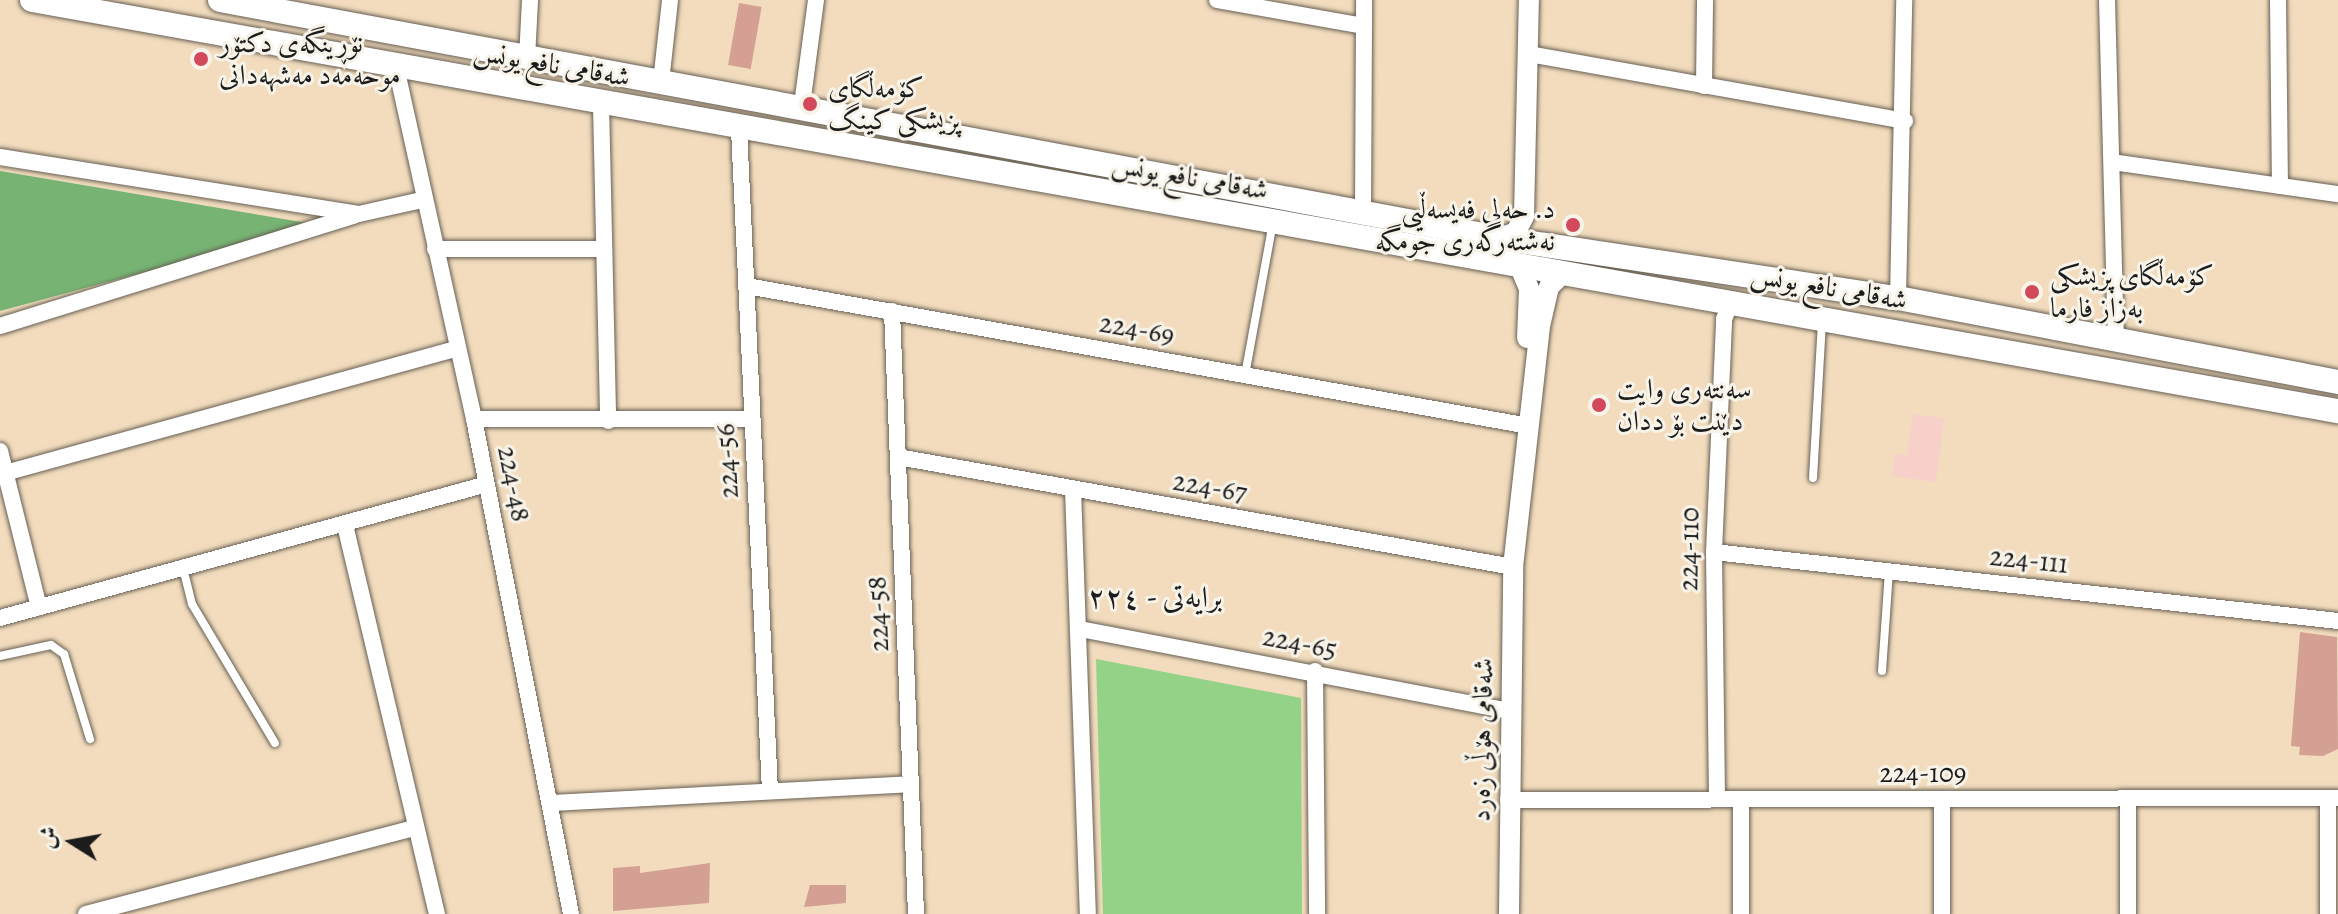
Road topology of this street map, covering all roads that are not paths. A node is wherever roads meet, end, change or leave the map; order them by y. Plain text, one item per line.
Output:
1 (32, 0) edge
2 (220, 0) edge
3 (530, 0) edge
4 (670, 0) edge
5 (816, 0) edge
6 (1217, 0) edge
7 (1364, 0) edge
8 (1529, 0) edge
9 (1705, 0) edge
10 (1904, 0) edge
11 (2107, 0) edge
12 (2278, 0) edge
13 (1364, 26) junction
14 (1529, 54) junction
15 (527, 58) junction
16 (396, 67) junction
17 (661, 82) junction
18 (1704, 86) junction
19 (601, 104) junction
20 (802, 105) junction
21 (1905, 121) junction
22 (739, 129) junction
23 (940, 132) junction
24 (0, 157) edge
25 (2112, 162) junction
26 (941, 164) junction
27 (2280, 186) junction
28 (2338, 194) edge
29 (422, 200) junction
30 (1363, 212) junction
31 (359, 214) junction
32 (1524, 216) junction
33 (1273, 222) junction
34 (1499, 238) junction
35 (1550, 245) junction
36 (435, 249) junction
37 (601, 249) junction
38 (1519, 265) junction
39 (1564, 272) junction
40 (747, 286) junction
41 (1898, 298) junction
42 (1732, 300) junction
43 (892, 311) junction
44 (1824, 317) junction
45 (0, 326) edge
46 (2116, 339) junction
47 (455, 349) junction
48 (1245, 375) junction
49 (2338, 382) edge
50 (2338, 411) edge
51 (474, 419) junction
52 (750, 419) junction
53 (608, 421) junction
54 (1518, 424) junction
55 (0, 451) edge
56 (898, 457) junction
57 (5, 473) junction
58 (1813, 478) dead end
59 (487, 484) junction
60 (1073, 489) junction
61 (345, 525) junction
62 (1714, 552) junction
63 (1513, 567) junction
64 (182, 568) junction
65 (1889, 570) junction
66 (39, 607) junction
67 (0, 618) edge
68 (2338, 621) edge
69 (1080, 629) junction
70 (0, 656) edge
71 (1315, 671) junction
72 (1882, 671) dead end
73 (1510, 711) junction
74 (90, 739) dead end
75 (275, 743) dead end
76 (911, 784) junction
77 (770, 791) junction
78 (2333, 798) edge
79 (1717, 799) junction
80 (1741, 799) junction
81 (1942, 799) junction
82 (2128, 799) junction
83 (1508, 800) junction
84 (550, 803) junction
85 (413, 828) junction
86 (86, 914) edge
87 (437, 914) edge
88 (571, 914) edge
89 (916, 914) edge
90 (1088, 914) edge
91 (1317, 914) edge
92 (1509, 914) edge
93 (1741, 914) edge
94 (1942, 914) edge
95 (2128, 914) edge
96 (2328, 914) edge

1 - 16 main road, شەقامی نافع یونس
2 - 15 main road, شەقامی نافع یونس
3 - 15 street
4 - 17 street
5 - 20 street
6 - 13 street
7 - 13 street
8 - 14 street
9 - 18 street
10 - 21 street
11 - 25 street
12 - 27 street
13 - 30 street
14 - 18 street
14 - 32 street
15 - 17 main road, شەقامی نافع یونس
16 - 19 main road, شەقامی نافع یونس
16 - 29 street, 224-48
17 - 20 main road, شەقامی نافع یونس
18 - 21 street
19 - 22 main road, شەقامی نافع یونس
19 - 37 street
20 - 23 main road, شەقامی نافع یونس
21 - 41 street
22 - 26 main road, شەقامی نافع یونس
22 - 40 street, 224-56
23 - 26 main road
23 - 30 main road, شەقامی نافع یونس
24 - 31 street
25 - 27 street
25 - 46 street
26 - 33 main road, شەقامی نافع یونس
27 - 28 street
29 - 31 street
29 - 36 street, 224-48
30 - 34 main road, شەقامی نافع یونس
31 - 45 street
32 - 34 street
32 - 35 street
33 - 38 main road, شەقامی نافع یونس
33 - 48 lane
34 - 35 main road, شەقامی نافع یونس
35 - 41 main road, شەقامی نافع یونس
36 - 37 street
36 - 47 street, 224-48
37 - 53 street
38 - 39 main road, شەقامی نافع یونس
38 - 54 street, شەقامی هۆڵی زەرد
39 - 42 main road, شەقامی نافع یونس
39 - 63 street, شەقامی هۆڵی زەرد
40 - 43 street, 224-69
40 - 52 street, 224-56
41 - 46 main road, شەقامی نافع یونس
42 - 44 main road, شەقامی نافع یونس
42 - 62 street, 224-110
43 - 48 street, 224-69
43 - 56 street, 224-58
44 - 50 main road, شەقامی نافع یونس
44 - 58 lane
46 - 49 main road, شەقامی نافع یونس
47 - 51 street, 224-48
47 - 57 street
48 - 54 street, 224-69
51 - 53 street
51 - 59 street, 224-48
52 - 53 street
52 - 77 street, 224-56
54 - 63 street, شەقامی هۆڵی زەرد
55 - 57 street
56 - 60 street, 224-67
56 - 76 street, 224-58
57 - 66 street
59 - 61 street
59 - 84 street, 224-48
60 - 63 street, 224-67
60 - 69 street
61 - 64 street
61 - 85 street
62 - 65 street, 224-111
62 - 79 street, 224-110
63 - 73 street, شەقامی هۆڵی زەرد
64 - 66 street
64 - 75 lane
65 - 68 street, 224-111
65 - 72 lane
66 - 67 street
69 - 71 street, 224-65
69 - 90 street
70 - 74 lane
71 - 73 street, 224-65
71 - 91 street
73 - 83 street, شەقامی هۆڵی زەرد
76 - 77 street
76 - 89 street, 224-58
77 - 84 street
78 - 82 street, 224-109
78 - 96 street
79 - 80 street, 224-109
79 - 83 street, 224-109
80 - 81 street, 224-109
80 - 93 street
81 - 82 street, 224-109
81 - 94 street
82 - 95 street
83 - 92 street, شەقامی هۆڵی زەرد
84 - 88 street, 224-48
85 - 86 street
85 - 87 street

